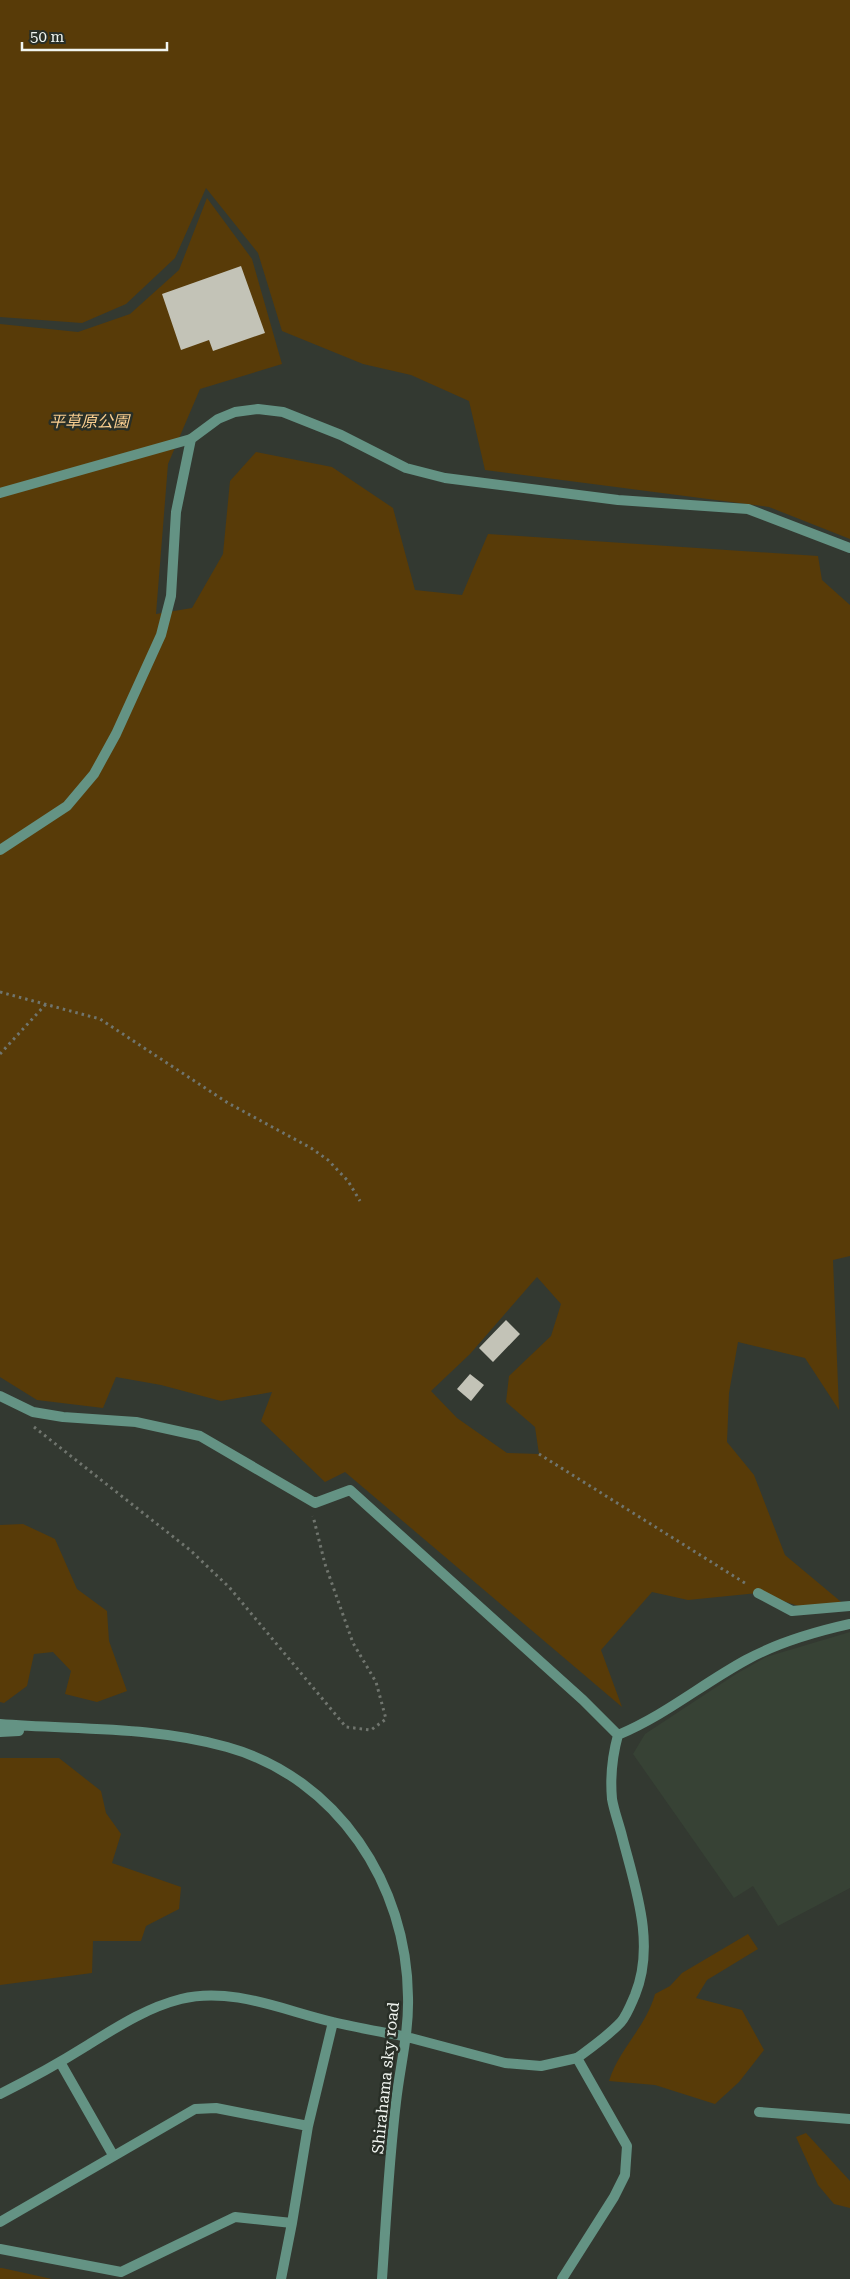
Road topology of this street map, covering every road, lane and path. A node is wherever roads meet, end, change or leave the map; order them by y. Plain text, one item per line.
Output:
1 (191, 438) junction
2 (0, 493) edge
3 (850, 548) edge
4 (0, 850) edge
5 (0, 992) edge
6 (46, 1004) junction
7 (0, 1054) edge
8 (360, 1201) dead end
9 (0, 1396) edge
10 (29, 1423) dead end
11 (539, 1454) dead end
12 (315, 1503) junction
13 (734, 1575) dead end
14 (758, 1593) dead end
15 (850, 1606) edge
16 (850, 1624) edge
17 (0, 1724) edge
18 (52, 1728) junction
19 (0, 1732) edge
20 (618, 1735) junction
21 (333, 2022) junction
22 (408, 2037) junction
23 (577, 2058) junction
24 (60, 2062) junction
25 (0, 2094) edge
26 (759, 2112) dead end
27 (850, 2119) edge
28 (308, 2126) junction
29 (113, 2155) junction
30 (0, 2222) edge
31 (292, 2222) junction
32 (0, 2249) edge
33 (281, 2279) edge
34 (382, 2279) edge
35 (562, 2279) edge

1 - 2 street
1 - 3 street
1 - 4 street
5 - 6 path
6 - 7 path
6 - 8 path
9 - 12 street
10 - 12 path
11 - 13 path
12 - 20 street
14 - 15 street
16 - 20 street
17 - 18 street, Shirahama sky road
18 - 19 street, Shirahama sky road
18 - 22 street, Shirahama sky road
20 - 23 street
21 - 22 street
21 - 24 street
21 - 28 street
22 - 23 street
22 - 34 street, Shirahama sky road
23 - 35 street
24 - 25 street
24 - 29 street
26 - 27 street
28 - 29 street
28 - 31 street
29 - 30 street
31 - 32 street
31 - 33 street

